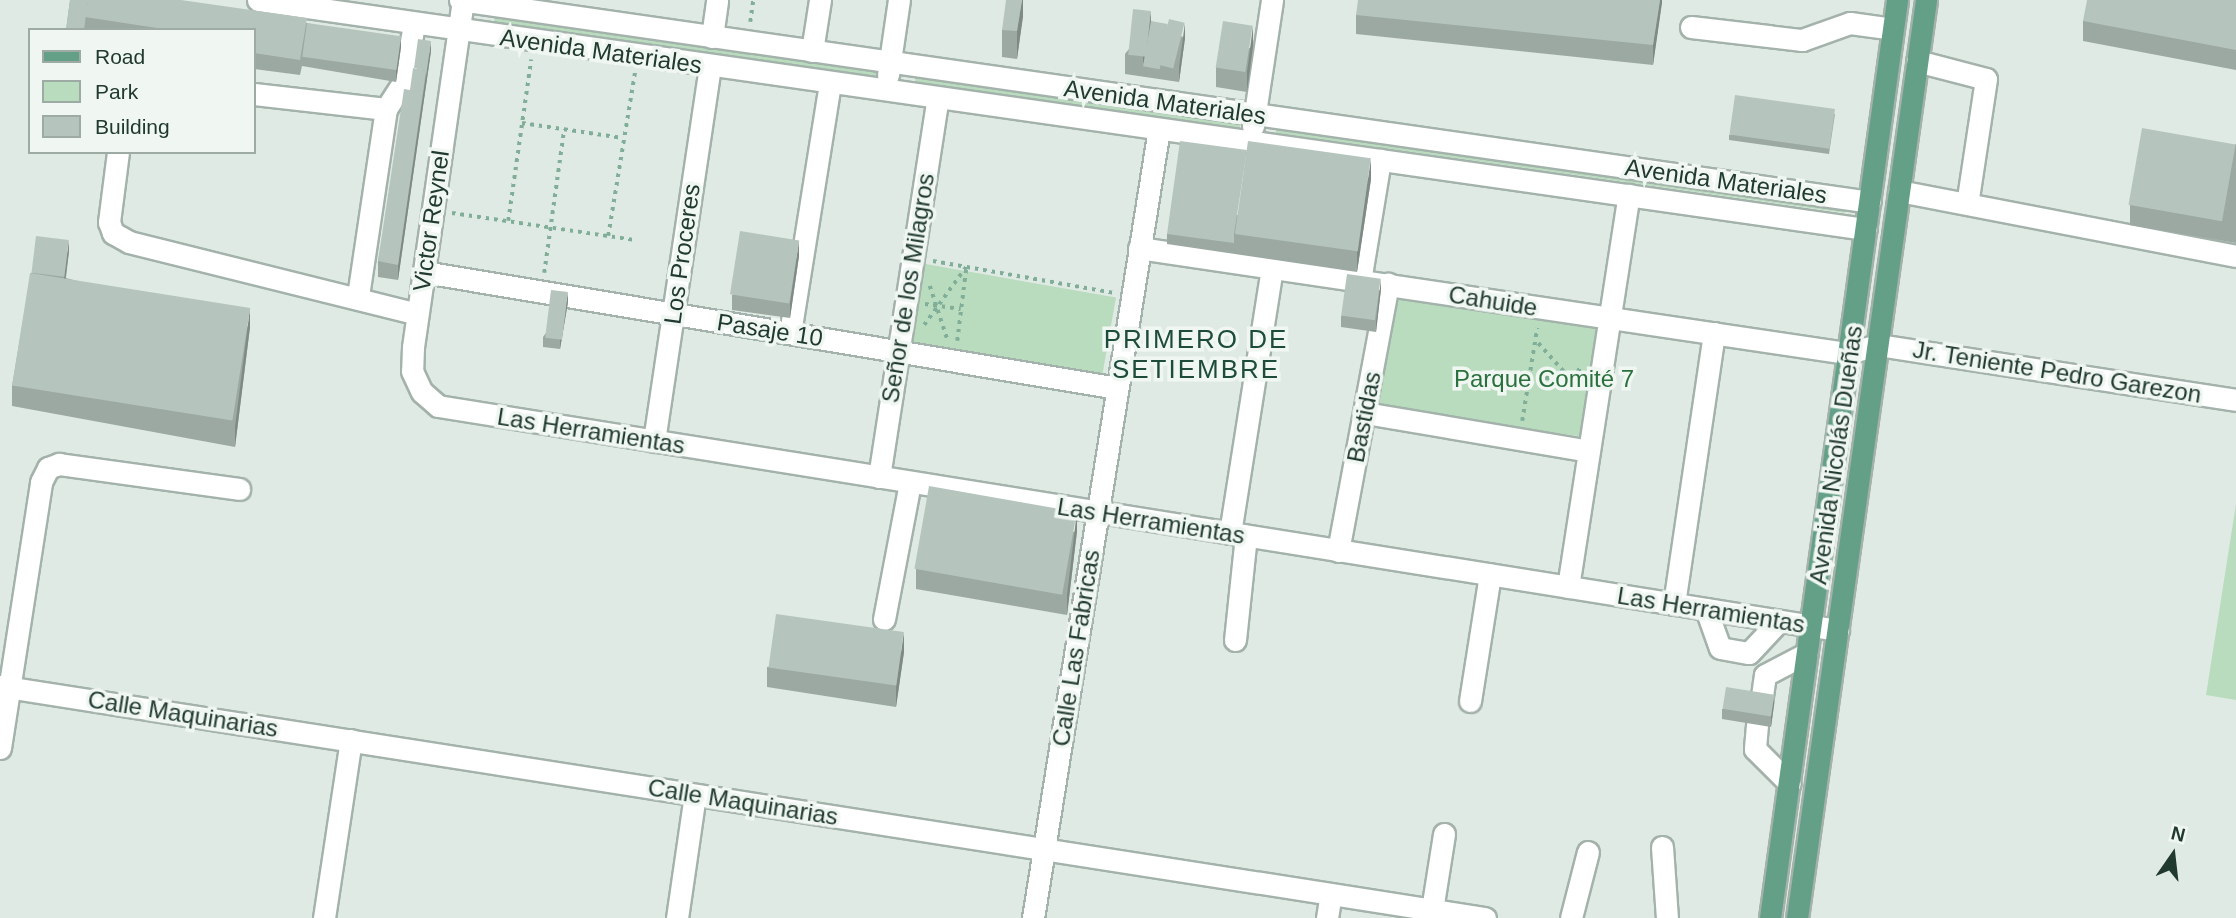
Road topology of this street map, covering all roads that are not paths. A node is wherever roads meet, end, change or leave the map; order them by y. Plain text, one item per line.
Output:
1 (258, 0) edge
2 (462, 0) edge
3 (717, 0) edge
4 (820, 0) edge
5 (899, 0) edge
6 (1272, 0) edge
7 (1896, 0) edge
8 (1926, 0) edge
9 (414, 23) junction
10 (1691, 27) dead end
11 (1893, 29) junction
12 (459, 31) junction
13 (712, 37) junction
14 (812, 51) junction
15 (1917, 61) junction
16 (890, 62) junction
17 (710, 66) junction
18 (830, 83) junction
19 (886, 91) junction
20 (256, 94) edge
21 (938, 98) junction
22 (386, 109) junction
23 (1255, 114) junction
24 (1159, 129) junction
25 (1251, 142) junction
26 (118, 154) edge
27 (1380, 160) junction
28 (1899, 191) junction
29 (1629, 195) junction
30 (1870, 202) junction
31 (1967, 204) junction
32 (1867, 229) junction
33 (1139, 248) junction
34 (2236, 256) edge
35 (1272, 268) junction
36 (424, 272) junction
37 (1360, 281) junction
38 (1388, 284) junction
39 (358, 296) junction
40 (418, 314) junction
41 (674, 314) junction
42 (1611, 318) junction
43 (790, 333) junction
44 (1714, 333) junction
45 (1878, 345) junction
46 (901, 352) junction
47 (1846, 354) junction
48 (1117, 388) junction
49 (2236, 400) edge
50 (464, 411) joint
51 (1365, 413) junction
52 (654, 441) junction
53 (1589, 451) junction
54 (878, 477) junction
55 (910, 482) junction
56 (239, 489) dead end
57 (1097, 512) junction
58 (1238, 535) junction
59 (1338, 551) junction
60 (1490, 575) junction
61 (1568, 587) junction
62 (1674, 604) junction
63 (1706, 609) junction
64 (884, 619) dead end
65 (1779, 621) junction
66 (1811, 626) junction
67 (1838, 630) junction
68 (1235, 640) dead end
69 (1749, 653) junction
70 (1807, 653) junction
71 (1765, 676) junction
72 (5, 687) edge
73 (1470, 701) dead end
74 (1761, 703) edge
75 (1757, 725) edge
76 (351, 740) junction
77 (0, 748) edge
78 (1789, 791) junction
79 (695, 795) junction
80 (1814, 803) junction
81 (1444, 834) dead end
82 (1662, 847) dead end
83 (1044, 849) junction
84 (1588, 852) dead end
85 (1331, 894) junction
86 (1432, 910) junction
87 (324, 918) edge
88 (677, 918) edge
89 (1033, 918) edge
90 (1327, 918) edge
91 (1485, 918) edge
92 (1571, 918) edge
93 (1667, 918) edge
94 (1770, 918) edge
95 (1797, 918) edge

1 - 9 street, Avenida Materiales
2 - 12 street, Victor Reynel
2 - 13 street, Avenida Materiales
3 - 13 street
4 - 14 street
5 - 16 street
6 - 23 street
7 - 11 main road, Avenida Nicolás Dueñas
8 - 15 main road, Avenida Nicolás Dueñas
9 - 12 street, Avenida Materiales
9 - 22 street
10 - 11 street
11 - 30 main road, Avenida Nicolás Dueñas
12 - 17 street, Avenida Materiales
12 - 36 street, Victor Reynel
13 - 14 street, Avenida Materiales
14 - 16 street, Avenida Materiales
15 - 28 main road, Avenida Nicolás Dueñas
15 - 31 street
16 - 19 street
16 - 23 street, Avenida Materiales
17 - 18 street, Avenida Materiales
17 - 41 street, Los Proceres
18 - 19 street, Avenida Materiales
18 - 43 street
19 - 21 street, Avenida Materiales
20 - 22 street
21 - 24 street, Avenida Materiales
21 - 46 street, Señor de los Milagros
22 - 39 street
23 - 25 street
23 - 30 street, Avenida Materiales
24 - 25 street, Avenida Materiales
24 - 33 street, Calle Las Fabricas
25 - 27 street, Avenida Materiales
26 - 39 street
27 - 29 street, Avenida Materiales
27 - 37 street
28 - 31 street
28 - 45 main road, Avenida Nicolás Dueñas
29 - 32 street, Avenida Materiales
29 - 42 street
30 - 32 main road, Avenida Nicolás Dueñas
31 - 34 street
32 - 47 main road, Avenida Nicolás Dueñas
33 - 35 street, Cahuide
33 - 48 street, Calle Las Fabricas
35 - 37 street, Cahuide
35 - 58 street
36 - 40 street, Victor Reynel
36 - 41 street, Pasaje 10
37 - 38 street, Cahuide
38 - 42 street, Cahuide
38 - 51 street, Bastidas
39 - 40 street
40 - 50 street, Victor Reynel
41 - 43 street, Pasaje 10
41 - 52 street, Los Proceres
42 - 44 street, Cahuide
42 - 53 street
43 - 46 street, Pasaje 10
44 - 47 street, Cahuide
44 - 62 street
45 - 47 street
45 - 49 street, Jr. Teniente Pedro Garezon
45 - 67 main road, Avenida Nicolás Dueñas
46 - 48 street, Pasaje 10
46 - 54 street, Señor de los Milagros
47 - 66 main road, Avenida Nicolás Dueñas
48 - 57 street, Calle Las Fabricas
50 - 52 street, Las Herramientas
51 - 53 street
51 - 59 street, Bastidas
52 - 54 street, Las Herramientas
53 - 61 street
54 - 55 street, Las Herramientas
55 - 57 street, Las Herramientas
55 - 64 street
56 - 72 street
57 - 58 street, Las Herramientas
57 - 83 street, Calle Las Fabricas
58 - 59 street, Las Herramientas
58 - 68 street
59 - 60 street, Las Herramientas
60 - 61 street, Las Herramientas
60 - 73 street
61 - 62 street, Las Herramientas
62 - 63 street, Las Herramientas
63 - 65 street, Las Herramientas
63 - 69 street
65 - 66 street, Las Herramientas
65 - 69 street
66 - 67 street, Las Herramientas
66 - 70 main road, Avenida Nicolás Dueñas
67 - 80 main road, Avenida Nicolás Dueñas
69 - 71 street
70 - 71 street
70 - 78 main road, Avenida Nicolás Dueñas
71 - 74 street
72 - 76 street, Calle Maquinarias
72 - 77 street
75 - 78 street
76 - 79 street, Calle Maquinarias
76 - 87 street
78 - 80 main road
78 - 94 main road, Avenida Nicolás Dueñas
79 - 83 street, Calle Maquinarias
79 - 88 street
80 - 95 main road, Avenida Nicolás Dueñas
81 - 86 street
82 - 93 street
83 - 85 street, Calle Maquinarias
83 - 89 street, Calle Las Fabricas
84 - 92 street
85 - 86 street, Calle Maquinarias
85 - 90 street
86 - 91 street, Calle Maquinarias

